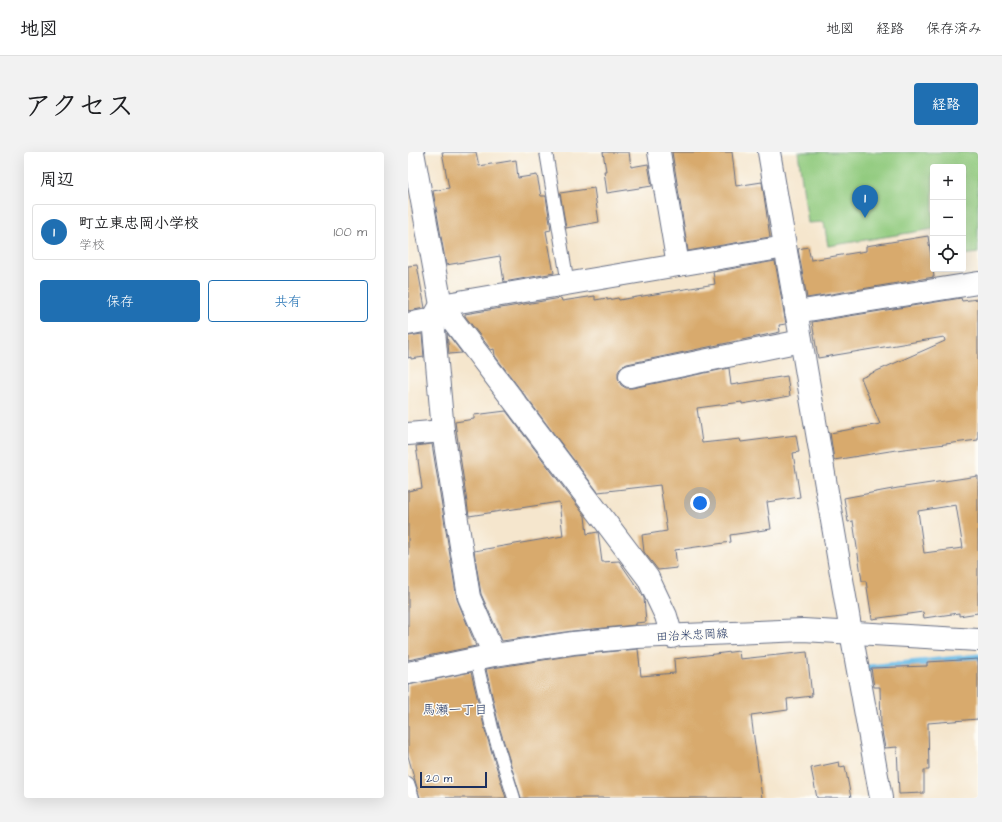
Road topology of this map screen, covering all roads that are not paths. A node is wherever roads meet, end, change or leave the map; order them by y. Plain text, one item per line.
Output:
1 (413, 152) edge
2 (546, 152) edge
3 (659, 152) edge
4 (769, 152) edge
5 (785, 247) junction
6 (678, 265) junction
7 (978, 283) edge
8 (568, 284) junction
9 (437, 312) junction
10 (796, 312) junction
11 (408, 324) edge
12 (802, 341) junction
13 (630, 376) dead end
14 (443, 431) junction
15 (408, 434) edge
16 (851, 632) junction
17 (672, 637) junction
18 (978, 640) edge
19 (485, 657) junction
20 (408, 673) edge
21 (408, 784) edge
22 (413, 798) edge
23 (514, 798) edge
24 (882, 798) edge

1 - 9 street
2 - 8 lane
3 - 6 street
4 - 5 street
5 - 6 street
5 - 10 street
6 - 8 street
7 - 10 street
8 - 9 street
9 - 11 street
9 - 14 street
9 - 17 street
10 - 12 street
12 - 13 street
12 - 16 street
14 - 15 street
14 - 19 street
16 - 17 street, 田治米忠岡線
16 - 18 street, 田治米忠岡線
16 - 24 street
17 - 19 street, 田治米忠岡線
19 - 20 street, 田治米忠岡線
19 - 23 lane
21 - 22 lane

